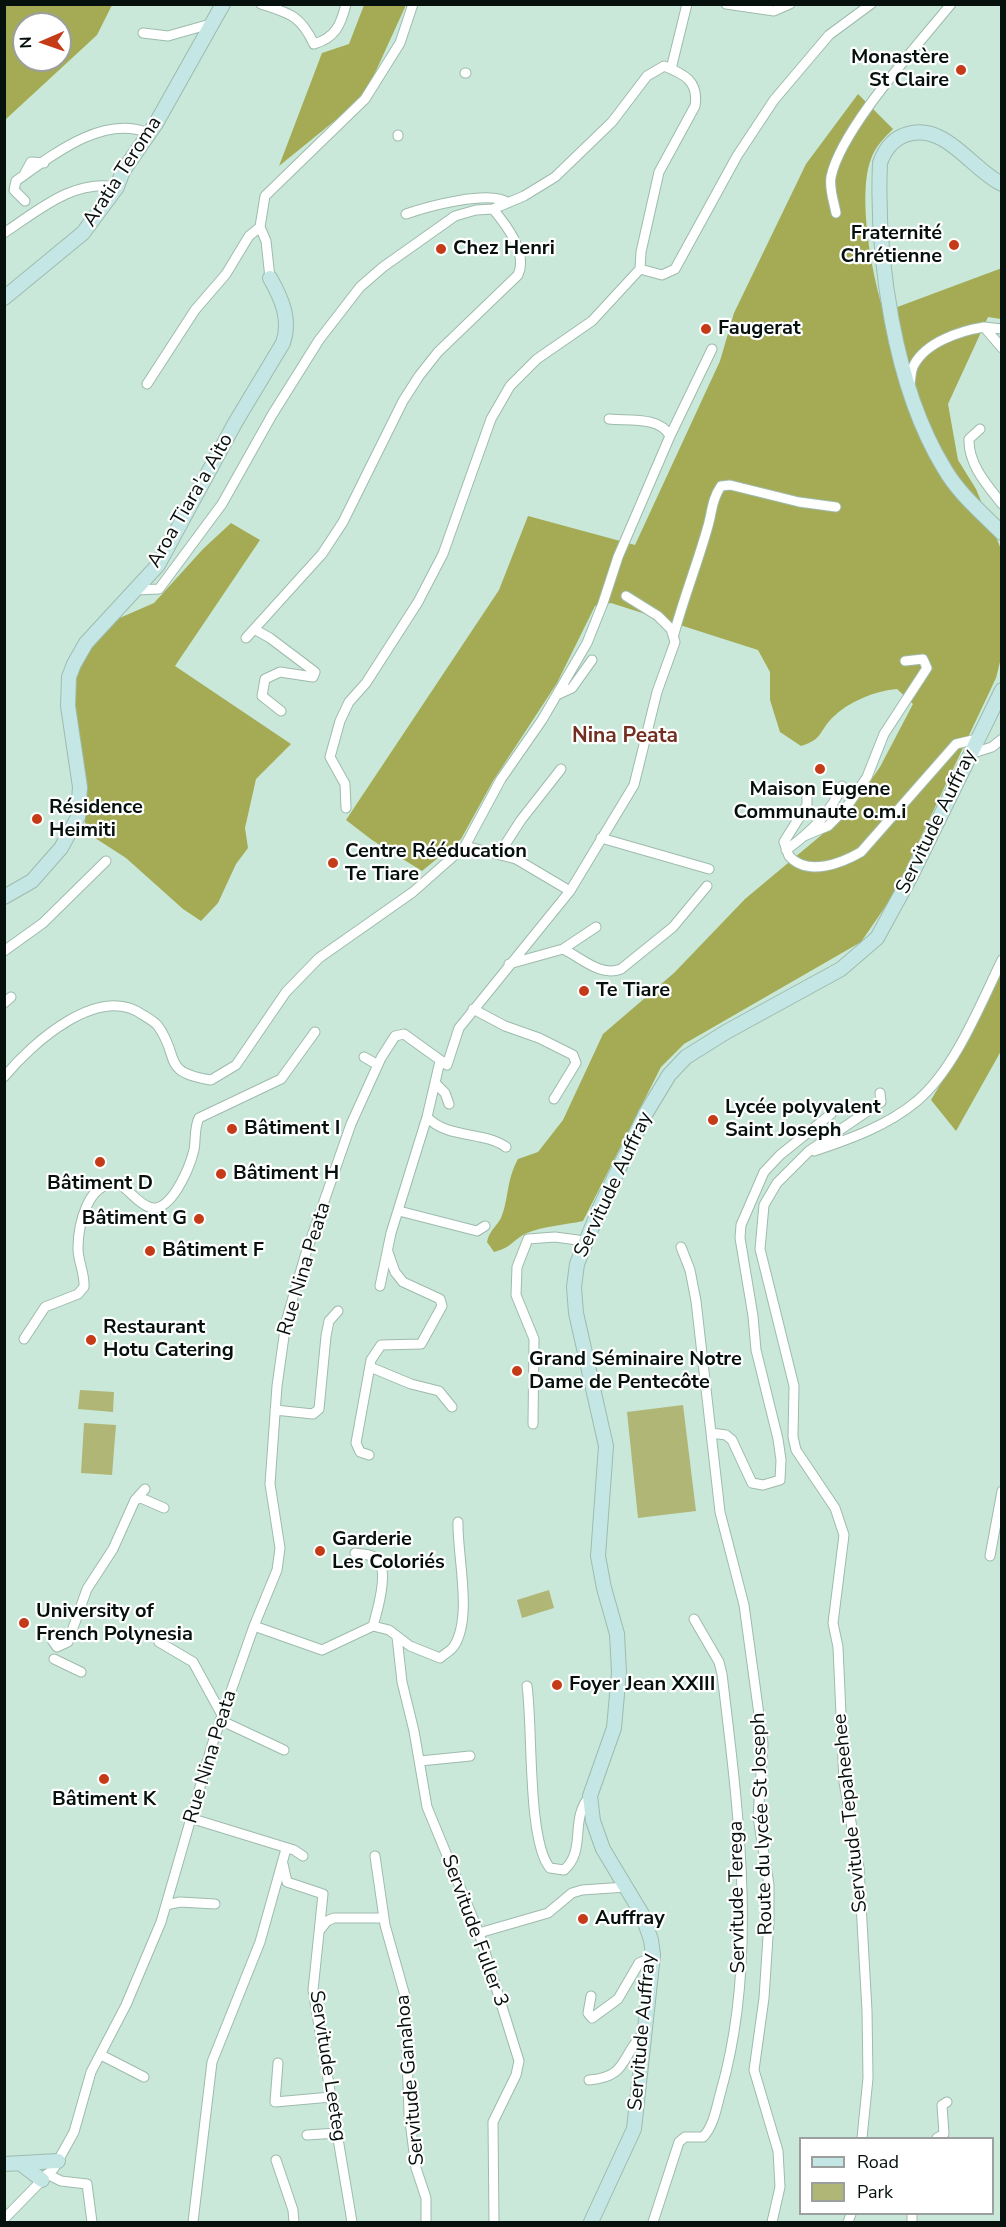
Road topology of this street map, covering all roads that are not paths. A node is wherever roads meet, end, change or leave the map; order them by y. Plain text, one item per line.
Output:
1 (223, 4) edge
2 (261, 4) edge
3 (346, 4) edge
4 (413, 4) edge
5 (687, 4) edge
6 (726, 4) edge
7 (790, 4) edge
8 (871, 4) edge
9 (951, 4) edge
10 (214, 23) junction
11 (143, 33) dead end
12 (671, 69) junction
13 (148, 133) junction
14 (1002, 184) edge
15 (117, 187) junction
16 (25, 201) dead end
17 (508, 203) junction
18 (493, 209) junction
19 (405, 213) dead end
20 (836, 213) dead end
21 (260, 227) junction
22 (4, 233) edge
23 (640, 269) junction
24 (270, 278) joint
25 (4, 298) edge
26 (984, 327) junction
27 (1002, 329) edge
28 (1002, 348) edge
29 (712, 349) dead end
30 (147, 384) dead end
31 (909, 386) junction
32 (609, 419) dead end
33 (980, 429) dead end
34 (670, 436) junction
35 (1002, 504) edge
36 (836, 507) dead end
37 (1002, 532) edge
38 (135, 590) junction
39 (626, 596) dead end
40 (254, 629) junction
41 (674, 634) junction
42 (246, 638) dead end
43 (592, 660) dead end
44 (905, 661) dead end
45 (1002, 690) edge
46 (558, 694) junction
47 (281, 711) dead end
48 (977, 739) junction
49 (1002, 739) edge
50 (970, 754) junction
51 (561, 769) dead end
52 (842, 786) dead end
53 (807, 789) dead end
54 (346, 808) dead end
55 (804, 836) junction
56 (601, 838) junction
57 (465, 846) junction
58 (786, 850) junction
59 (499, 854) junction
60 (106, 861) dead end
61 (709, 869) dead end
62 (707, 886) dead end
63 (570, 891) junction
64 (4, 897) edge
65 (596, 927) dead end
66 (563, 949) junction
67 (4, 951) edge
68 (1002, 960) edge
69 (509, 964) junction
70 (473, 1009) junction
71 (315, 1032) dead end
72 (364, 1057) dead end
73 (440, 1061) junction
74 (378, 1065) junction
75 (4, 1077) edge
76 (436, 1084) junction
77 (880, 1093) dead end
78 (554, 1099) dead end
79 (449, 1104) dead end
80 (831, 1114) dead end
81 (427, 1117) junction
82 (506, 1147) dead end
83 (806, 1154) junction
84 (399, 1211) junction
85 (485, 1226) dead end
86 (585, 1241) junction
87 (681, 1246) dead end
88 (388, 1252) junction
89 (381, 1286) dead end
90 (338, 1311) dead end
91 (24, 1339) dead end
92 (370, 1367) junction
93 (452, 1407) dead end
94 (275, 1410) junction
95 (533, 1424) dead end
96 (711, 1433) junction
97 (369, 1455) dead end
98 (145, 1489) dead end
99 (1002, 1491) edge
100 (135, 1500) junction
101 (164, 1508) dead end
102 (458, 1522) dead end
103 (355, 1553) dead end
104 (990, 1556) dead end
105 (694, 1619) dead end
106 (254, 1626) junction
107 (373, 1626) junction
108 (397, 1637) junction
109 (52, 1640) dead end
110 (159, 1642) dead end
111 (54, 1659) dead end
112 (81, 1672) dead end
113 (527, 1686) dead end
114 (221, 1718) junction
115 (284, 1750) dead end
116 (470, 1756) dead end
117 (420, 1761) junction
118 (590, 1796) junction
119 (190, 1818) junction
120 (286, 1849) junction
121 (303, 1856) dead end
122 (375, 1856) dead end
123 (283, 1864) junction
124 (626, 1887) junction
125 (215, 1904) dead end
126 (166, 1905) junction
127 (384, 1918) junction
128 (320, 1930) junction
129 (479, 1933) junction
130 (653, 1958) junction
131 (591, 1996) dead end
132 (643, 2034) junction
133 (100, 2055) junction
134 (278, 2063) dead end
135 (144, 2077) dead end
136 (589, 2080) dead end
137 (331, 2097) junction
138 (947, 2102) dead end
139 (337, 2133) junction
140 (307, 2135) dead end
141 (862, 2137) edge
142 (940, 2137) edge
143 (276, 2160) dead end
144 (4, 2164) edge
145 (21, 2164) junction
146 (50, 2171) junction
147 (4, 2219) edge
148 (92, 2223) edge
149 (193, 2223) edge
150 (294, 2223) edge
151 (352, 2223) edge
152 (426, 2223) edge
153 (494, 2223) edge
154 (591, 2223) edge
155 (654, 2223) edge
156 (772, 2223) edge

1 - 10 street, Aratia Teroma
2 - 3 street
4 - 21 street
5 - 12 street
6 - 7 street
8 - 23 street
9 - 20 street
10 - 11 street
10 - 13 street, Aratia Teroma
12 - 17 street
12 - 23 street
13 - 15 street, Aratia Teroma
13 - 16 street
14 - 31 street
15 - 22 street
15 - 25 street, Aratia Teroma
17 - 18 street
17 - 19 street
18 - 38 street
18 - 40 street
21 - 24 street
21 - 30 street
23 - 54 street
24 - 38 street, Aroa Tiara'a Aito
26 - 27 street
26 - 28 street
26 - 31 street
29 - 34 street
31 - 37 street
32 - 34 street
33 - 35 street
34 - 46 street
36 - 41 street
38 - 64 street, Aroa Tiara'a Aito
39 - 41 street
40 - 42 street
40 - 47 street
41 - 56 street
43 - 46 street
44 - 55 street
45 - 48 street, Servitude Auffray
46 - 57 street
48 - 50 street, Servitude Auffray
48 - 58 street
49 - 50 street
50 - 86 street, Servitude Auffray
51 - 59 street
52 - 55 street
53 - 58 street
55 - 58 street
56 - 61 street
56 - 63 street
57 - 59 street
57 - 75 street
59 - 63 street
60 - 67 street
62 - 66 street
63 - 69 street
65 - 66 street
66 - 69 street
68 - 83 street
69 - 70 street
70 - 73 street
70 - 78 street
71 - 91 street
72 - 74 street
73 - 74 street, Rue Nina Peata
73 - 76 street
74 - 94 street, Rue Nina Peata
76 - 79 street
76 - 81 street
77 - 83 street, Servitude Tepaheehee
80 - 96 street
81 - 82 street
81 - 84 street
83 - 141 street, Servitude Tepaheehee
84 - 85 street
84 - 88 street
86 - 95 street
86 - 118 street, Servitude Auffray
87 - 96 street, Route du lycée St Joseph
88 - 89 street
88 - 92 street
90 - 94 street
92 - 93 street
92 - 97 street
94 - 106 street, Rue Nina Peata
96 - 156 street, Route du lycée St Joseph
98 - 100 street
99 - 104 street
100 - 101 street
100 - 109 street
102 - 108 street
103 - 107 street
105 - 155 street, Servitude Terega
106 - 107 street
106 - 114 street, Rue Nina Peata
107 - 108 street
108 - 117 street, Servitude Fuller 3
110 - 114 street
111 - 112 street
113 - 118 street
114 - 115 street
114 - 119 street, Rue Nina Peata
116 - 117 street
117 - 129 street, Servitude Fuller 3
118 - 124 street, Servitude Auffray
119 - 120 street
119 - 126 street, Rue Nina Peata
120 - 121 street
120 - 123 street
122 - 127 street, Servitude Ganahoa
123 - 128 street, Servitude Leeteg
123 - 149 street
124 - 129 street
124 - 130 street, Servitude Auffray
125 - 126 street
126 - 133 street, Rue Nina Peata
127 - 128 street
127 - 152 street, Servitude Ganahoa
128 - 137 street, Servitude Leeteg
129 - 153 street, Servitude Fuller 3
130 - 131 street
130 - 132 street, Servitude Auffray
132 - 136 street
132 - 154 street, Servitude Auffray
133 - 135 street
133 - 146 street, Rue Nina Peata
134 - 137 street
137 - 139 street, Servitude Leeteg
138 - 142 street
139 - 140 street
139 - 151 street, Servitude Leeteg
143 - 150 street
144 - 145 street
145 - 146 street
145 - 146 street
146 - 147 street, Rue Nina Peata
146 - 148 street

